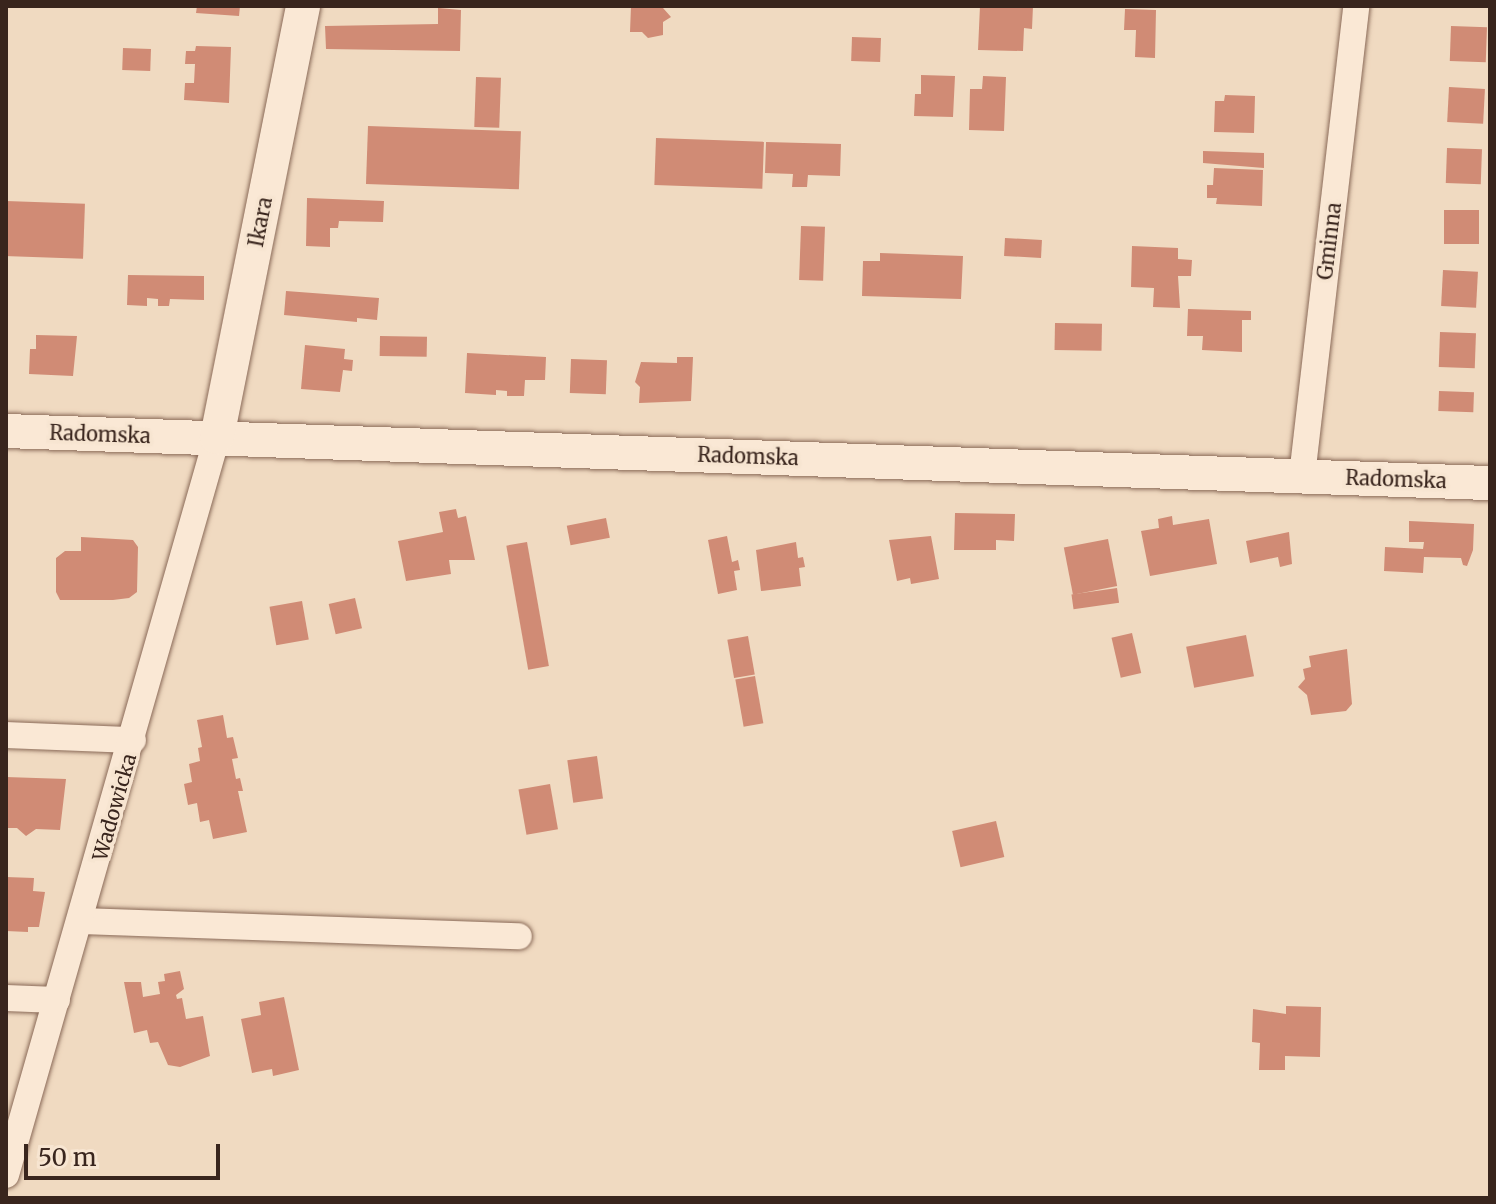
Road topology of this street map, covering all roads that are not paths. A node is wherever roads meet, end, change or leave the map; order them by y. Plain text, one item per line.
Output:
1 (303, 6) edge
2 (1356, 6) edge
3 (6, 431) edge
4 (217, 437) junction
5 (1302, 476) junction
6 (1490, 483) edge
7 (6, 735) edge
8 (133, 740) junction
9 (80, 921) junction
10 (519, 936) dead end
11 (6, 998) edge
12 (57, 1000) junction
13 (6, 1175) edge

1 - 4 street, Ikara
2 - 5 street, Gminna
3 - 4 street, Radomska
4 - 5 street, Radomska
4 - 8 street, Wadowicka
5 - 6 street, Radomska
7 - 8 street
8 - 9 street, Wadowicka
9 - 10 street
9 - 12 street, Wadowicka
11 - 12 street
12 - 13 street, Wadowicka

